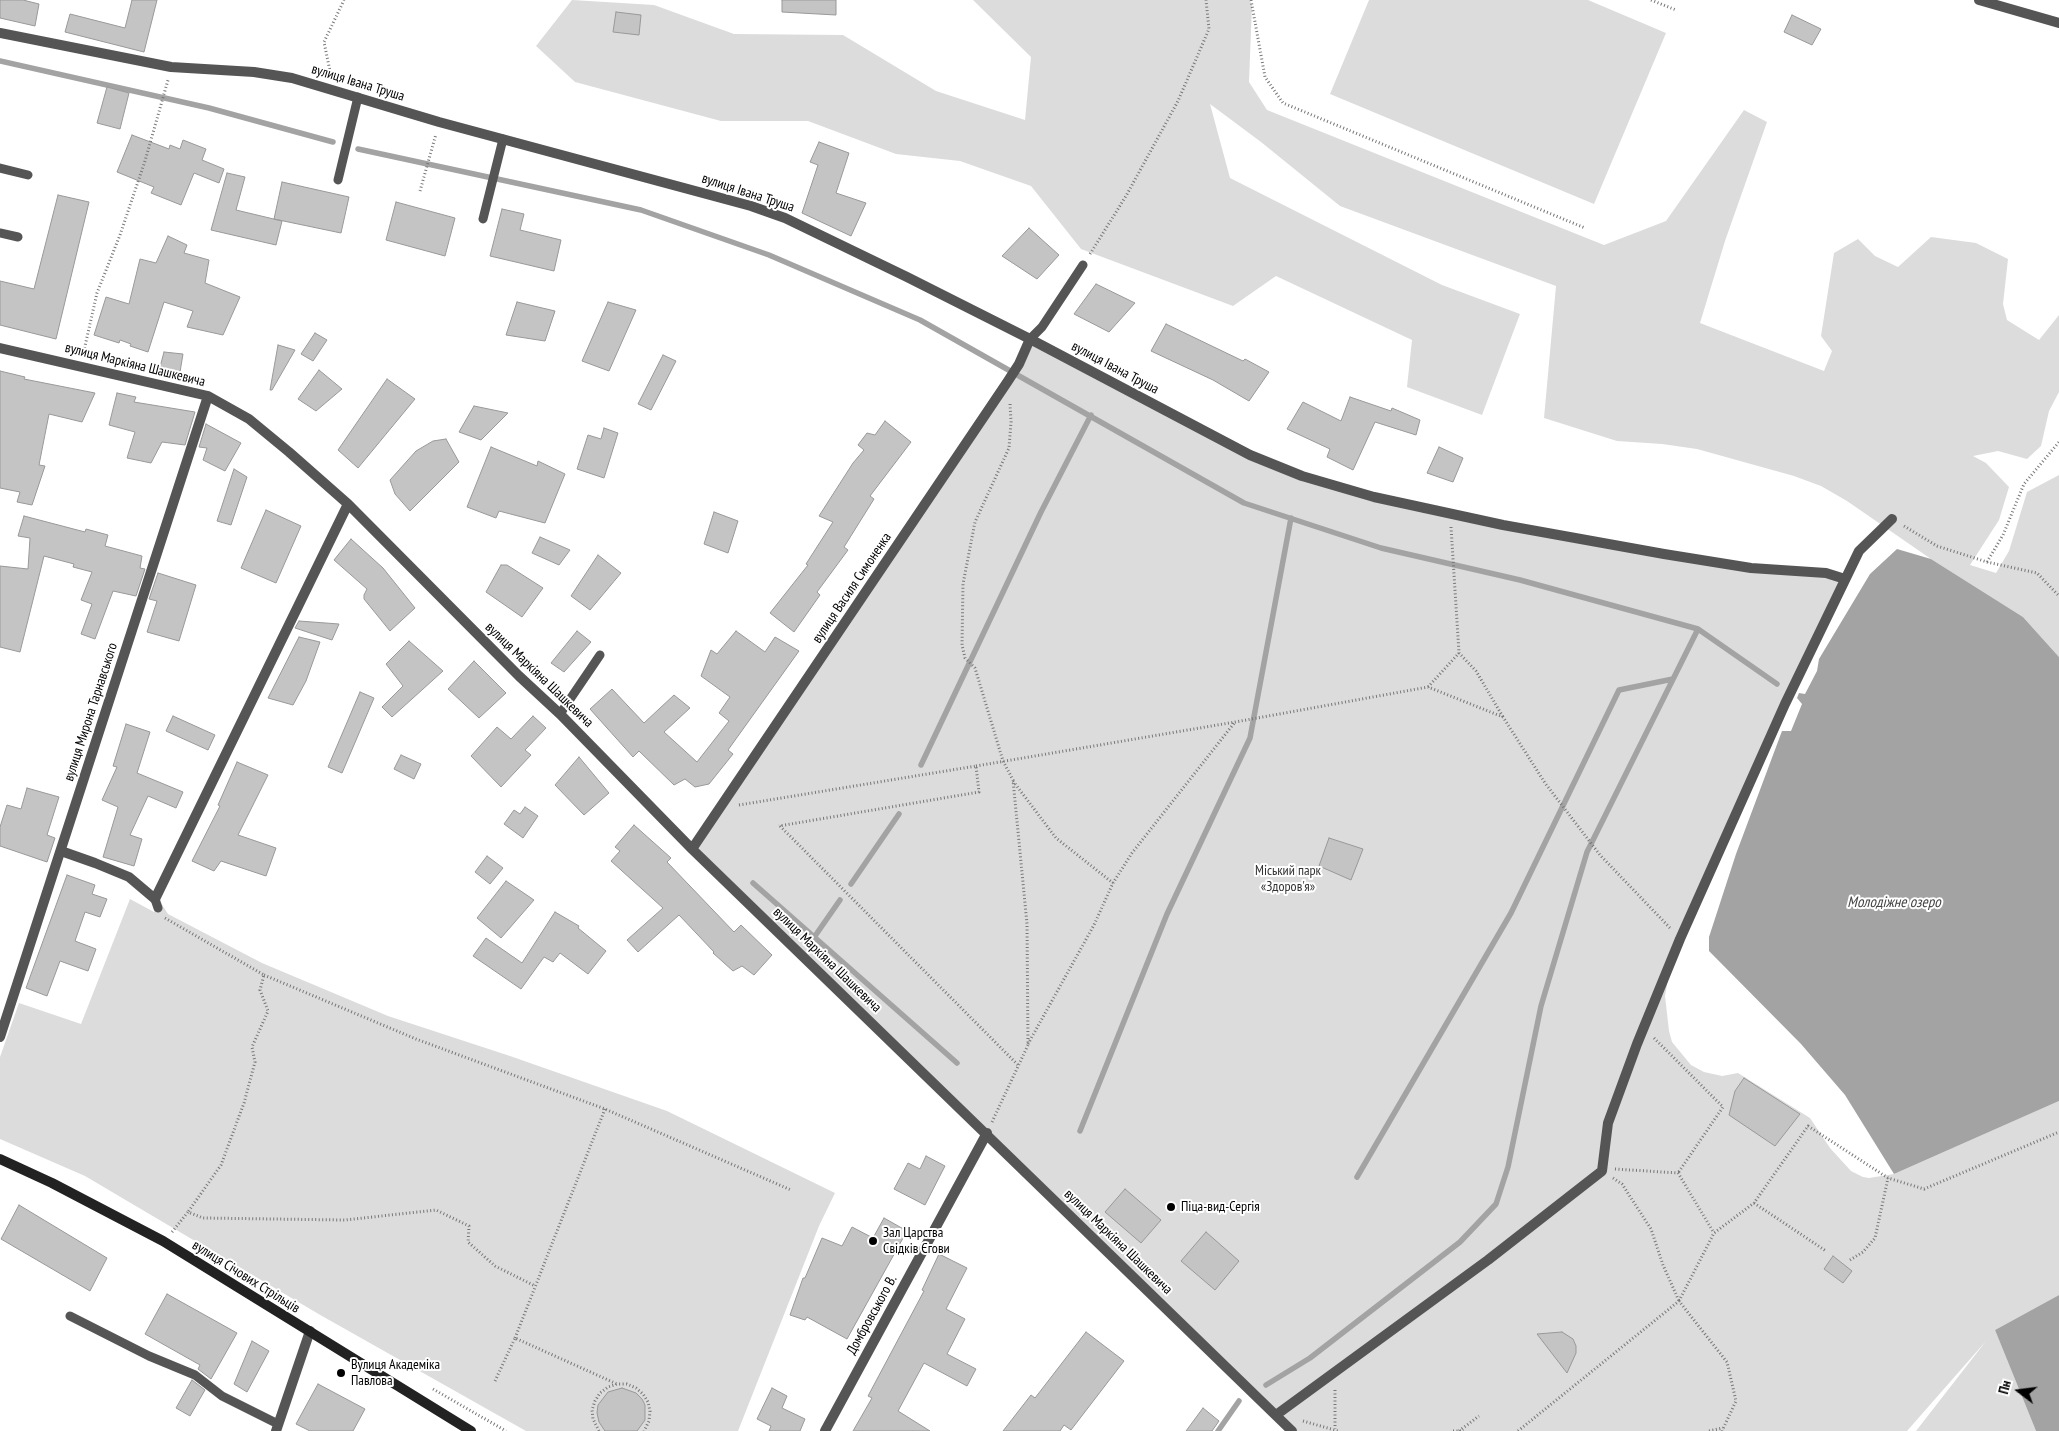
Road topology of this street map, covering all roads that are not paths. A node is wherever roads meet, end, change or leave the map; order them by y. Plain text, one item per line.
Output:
1 (1979, 0) edge
2 (2059, 23) edge
3 (0, 33) edge
4 (358, 97) junction
5 (503, 139) junction
6 (0, 168) edge
7 (28, 176) dead end
8 (338, 180) dead end
9 (483, 219) dead end
10 (0, 233) edge
11 (18, 237) dead end
12 (1083, 265) road end
13 (1030, 339) junction
14 (0, 348) edge
15 (208, 396) junction
16 (348, 504) junction
17 (1892, 519) road end
18 (1845, 579) junction
19 (600, 654) dead end
20 (560, 714) junction
21 (692, 850) junction
22 (61, 851) junction
23 (0, 1037) edge
24 (987, 1134) junction
25 (0, 1159) edge
26 (70, 1316) dead end
27 (310, 1331) junction
28 (1276, 1415) junction
29 (277, 1428) edge
30 (471, 1431) edge
31 (825, 1431) edge
32 (1292, 1431) edge

1 - 2 street
3 - 4 street, вулиця Івана Труша
4 - 5 street, вулиця Івана Труша
4 - 8 lane
5 - 9 lane
5 - 13 street, вулиця Івана Труша
6 - 7 lane
10 - 11 lane
12 - 13 lane
13 - 18 street, вулиця Івана Труша
13 - 21 street, вулиця Василя Симоненка
14 - 15 street, вулиця Маркіяна Шашкевича
15 - 16 street, вулиця Маркіяна Шашкевича
15 - 22 street, вулиця Мирона Тарнавського
16 - 20 street, вулиця Маркіяна Шашкевича
16 - 22 street
17 - 18 street
18 - 28 street
19 - 20 lane
20 - 21 street, вулиця Маркіяна Шашкевича
21 - 24 street, вулиця Маркіяна Шашкевича
22 - 23 street, вулиця Мирона Тарнавського
24 - 28 street, вулиця Маркіяна Шашкевича
24 - 31 street, Домбровського В.
25 - 27 street, вулиця Січових Стрільців
26 - 29 lane
27 - 29 street
27 - 30 street, вулиця Січових Стрільців
28 - 32 street, вулиця Маркіяна Шашкевича

